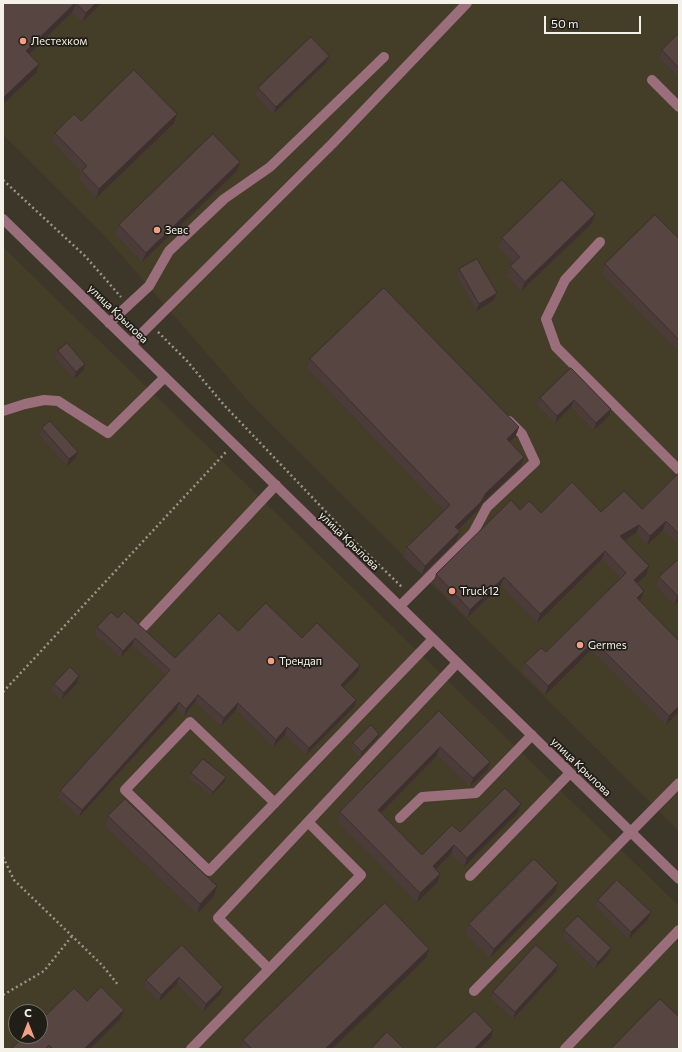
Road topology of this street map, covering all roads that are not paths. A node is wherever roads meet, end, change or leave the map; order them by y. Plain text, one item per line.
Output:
1 (467, 3) edge
2 (384, 57) dead end
3 (652, 80) dead end
4 (679, 108) edge
5 (3, 219) edge
6 (600, 242) dead end
7 (109, 323) junction
8 (131, 344) junction
9 (165, 377) junction
10 (3, 411) edge
11 (500, 412) edge
12 (679, 470) edge
13 (276, 485) junction
14 (400, 606) junction
15 (144, 626) dead end
16 (433, 639) junction
17 (457, 663) junction
18 (532, 735) junction
19 (570, 773) junction
20 (679, 783) edge
21 (275, 802) junction
22 (400, 818) dead end
23 (308, 822) junction
24 (630, 832) junction
25 (470, 876) dead end
26 (679, 879) edge
27 (679, 930) edge
28 (269, 969) junction
29 (474, 991) dead end
30 (191, 1049) edge
31 (565, 1049) edge

1 - 8 street
2 - 7 street
3 - 4 street
5 - 7 street, улица Крылова
6 - 12 street
7 - 8 street, улица Крылова
8 - 9 street, улица Крылова
9 - 10 street
9 - 13 street, улица Крылова
11 - 14 street
13 - 14 street, улица Крылова
13 - 15 street
14 - 16 street, улица Крылова
16 - 17 street, улица Крылова
16 - 21 street
17 - 18 street, улица Крылова
17 - 23 street
18 - 19 street, улица Крылова
18 - 22 street
19 - 24 street, улица Крылова
19 - 25 street
20 - 24 street
21 - 21 street
23 - 28 street
23 - 28 street
24 - 26 street, улица Крылова
24 - 29 street
27 - 31 street
28 - 30 street

